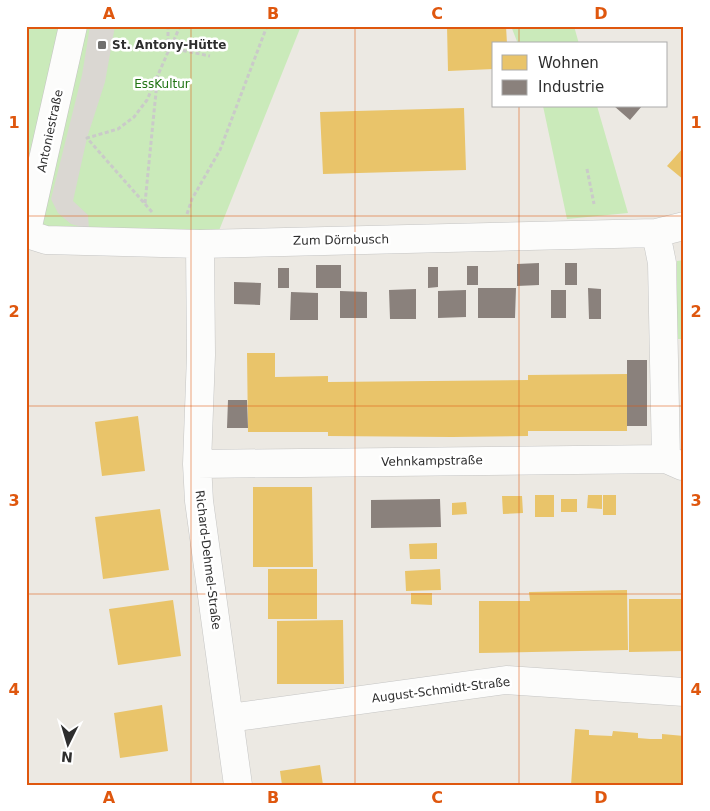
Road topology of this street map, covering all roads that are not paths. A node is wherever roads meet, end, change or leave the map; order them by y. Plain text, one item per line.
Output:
1 (73, 26) edge
2 (684, 226) edge
3 (656, 232) junction
4 (27, 235) edge
5 (176, 243) junction
6 (675, 463) edge
7 (197, 464) junction
8 (684, 692) edge
9 (229, 718) junction
10 (238, 785) edge

1 - 4 street, Antoniestraße
2 - 3 street, Zum Dörnbusch
3 - 5 street, Zum Dörnbusch
3 - 6 street, Vehnkampstraße
4 - 5 street, Zum Dörnbusch
5 - 7 street, Richard-Dehmel-Straße
6 - 7 street, Vehnkampstraße
7 - 9 street, Richard-Dehmel-Straße
8 - 9 street, August-Schmidt-Straße
9 - 10 street, Richard-Dehmel-Straße

